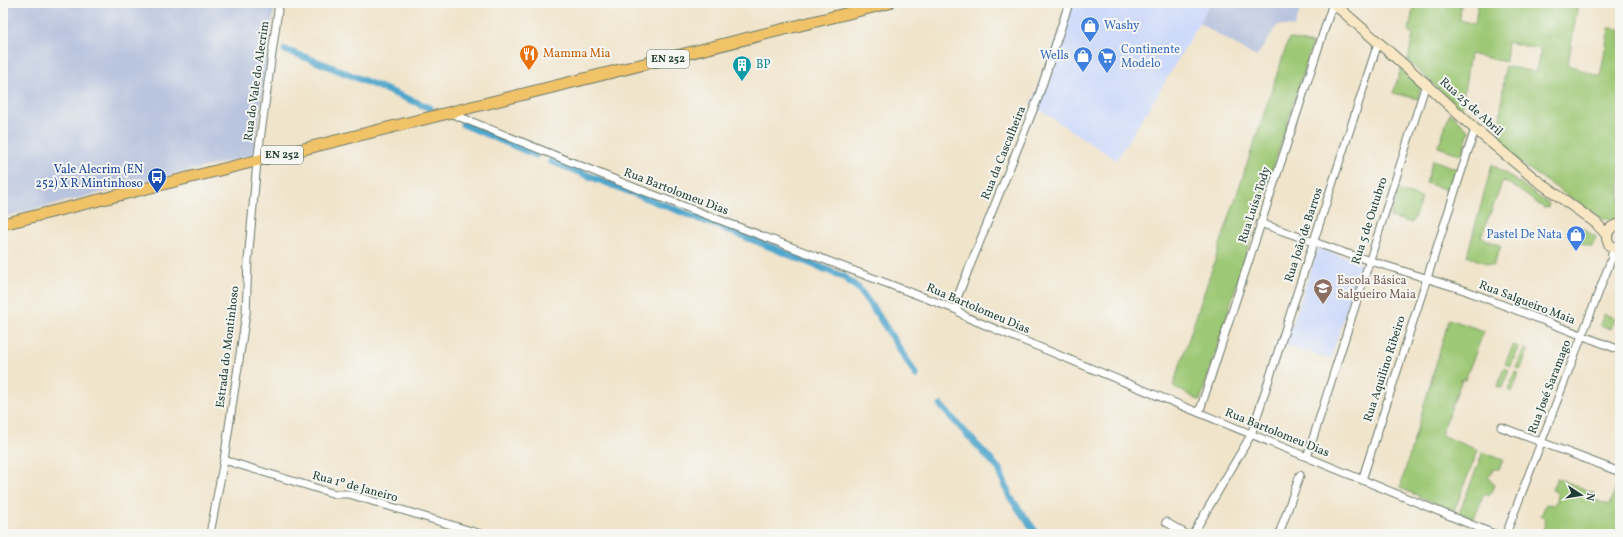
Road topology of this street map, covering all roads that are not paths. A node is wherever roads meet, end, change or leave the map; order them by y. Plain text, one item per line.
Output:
1 (279, 3) edge
2 (889, 3) edge
3 (1069, 3) edge
4 (1333, 3) edge
5 (1378, 43) junction
6 (1426, 84) junction
7 (450, 113) junction
8 (1475, 129) junction
9 (257, 162) junction
10 (3, 224) edge
11 (1260, 224) junction
12 (1615, 227) edge
13 (1313, 242) junction
14 (1617, 249) edge
15 (1369, 261) junction
16 (1426, 279) junction
17 (957, 310) junction
18 (1582, 336) junction
19 (1620, 350) edge
20 (1199, 414) junction
21 (1501, 427) dead end
22 (1251, 435) junction
23 (1541, 442) junction
24 (1307, 457) junction
25 (224, 460) junction
26 (1620, 472) edge
27 (1300, 475) dead end
28 (1362, 480) junction
29 (1166, 522) dead end
30 (210, 534) edge
31 (480, 534) edge
32 (1186, 534) edge
33 (1193, 534) edge
34 (1279, 534) edge
35 (1494, 534) edge
36 (1506, 534) edge

1 - 9 street, Rua do Vale do Alecrim
2 - 7 main road, EN 252
3 - 17 street, Rua da Cascalheira
4 - 5 street, Rua 25 de Abril
4 - 11 street, Rua Luísa Tody
5 - 6 street, Rua 25 de Abril
5 - 13 street, Rua João de Barros
6 - 8 street, Rua 25 de Abril
6 - 15 street, Rua 5 de Outubro
7 - 9 main road, EN 252
7 - 17 street, Rua Bartolomeu Dias
8 - 12 street, Rua 25 de Abril
8 - 16 street, Rua Aquilino Ribeiro
9 - 10 main road, EN 252
9 - 25 street, Estrada do Montinhoso
11 - 13 street, Rua Salgueiro Maia
11 - 20 street, Rua Luísa Tody
12 - 14 street
13 - 15 street, Rua Salgueiro Maia
13 - 22 street, Rua João de Barros
14 - 18 street, Rua José Saramago
15 - 16 street, Rua Salgueiro Maia
15 - 24 street, Rua 5 de Outubro
16 - 18 street, Rua Salgueiro Maia
16 - 28 street, Rua Aquilino Ribeiro
17 - 20 street, Rua Bartolomeu Dias
18 - 19 street, Rua Salgueiro Maia
18 - 23 street, Rua José Saramago
20 - 22 street, Rua Bartolomeu Dias
21 - 23 street
22 - 24 street, Rua Bartolomeu Dias
22 - 33 street, Rua João de Barros
23 - 26 street
23 - 36 street, Rua José Saramago
24 - 28 street, Rua Bartolomeu Dias
25 - 30 street, Estrada do Montinhoso
25 - 31 street, Rua 1º de Janeiro
27 - 34 street
28 - 35 street, Rua Bartolomeu Dias
29 - 32 street

